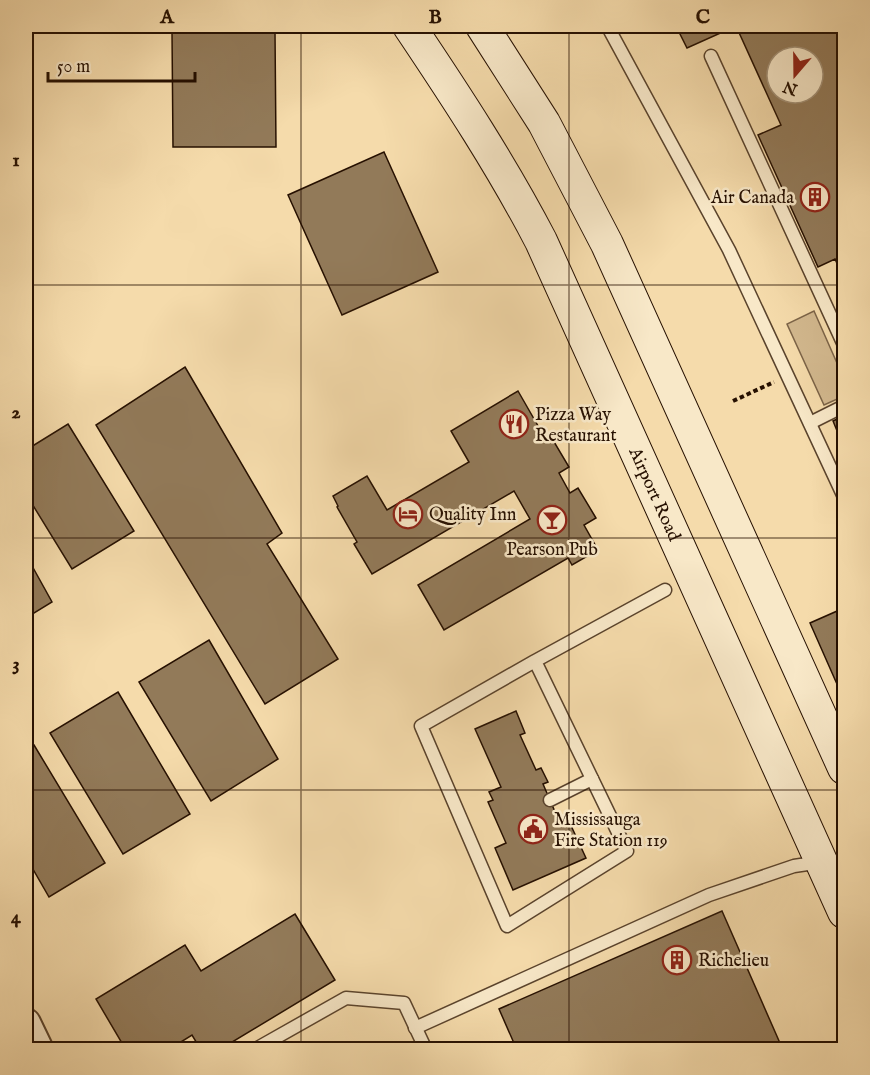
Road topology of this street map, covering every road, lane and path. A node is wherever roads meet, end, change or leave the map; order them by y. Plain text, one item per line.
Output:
1 (409, 26) edge
2 (482, 26) edge
3 (605, 26) edge
4 (711, 56) dead end
5 (844, 345) edge
6 (787, 375) junction
7 (733, 401) dead end
8 (844, 406) edge
9 (810, 423) junction
10 (844, 497) edge
11 (664, 590) dead end
12 (535, 661) junction
13 (844, 768) edge
14 (592, 779) junction
15 (550, 800) dead end
16 (833, 864) edge
17 (844, 912) edge
18 (26, 1023) edge
19 (416, 1028) junction
20 (39, 1050) edge
21 (254, 1050) edge
22 (426, 1050) edge

1 - 16 main road, Airport Road
2 - 13 main road
3 - 6 lane
4 - 5 lane
6 - 7 path
6 - 9 lane
8 - 9 lane
9 - 10 lane
11 - 12 lane
12 - 14 lane
12 - 14 lane
14 - 15 lane
16 - 17 main road, Airport Road
16 - 19 lane
18 - 20 street
19 - 21 lane
19 - 22 lane

